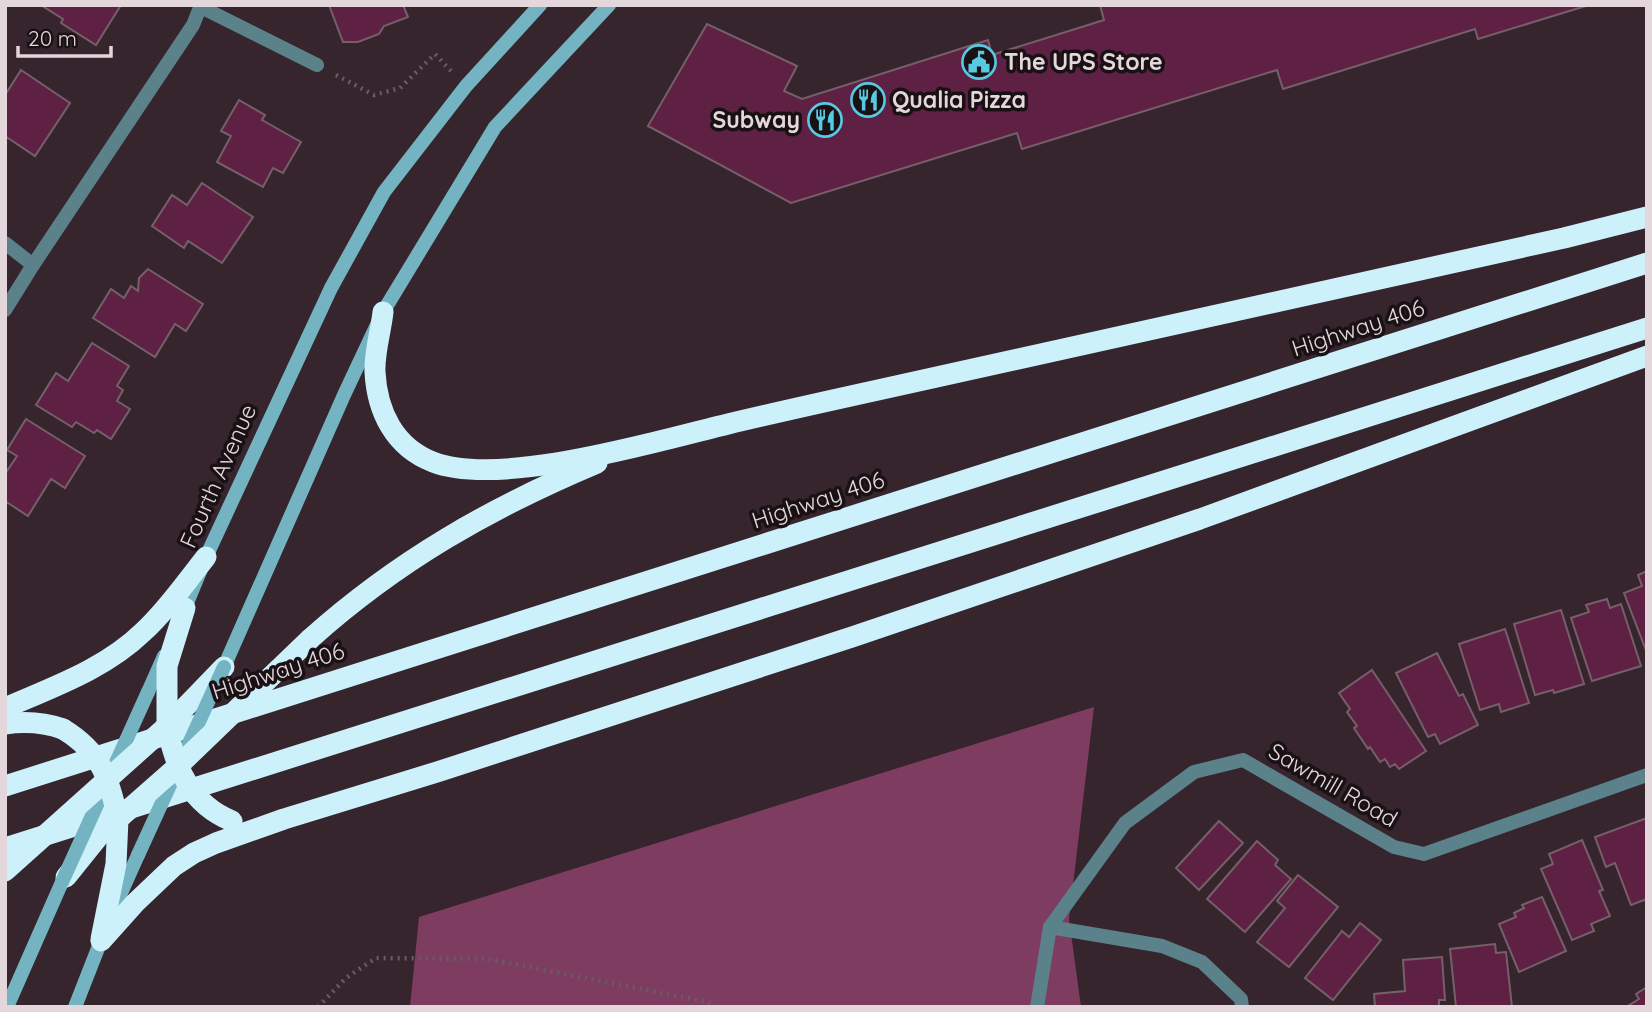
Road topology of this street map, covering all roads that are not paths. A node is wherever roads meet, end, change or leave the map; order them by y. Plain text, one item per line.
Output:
1 (540, 5) edge
2 (609, 5) edge
3 (201, 6) edge
4 (317, 65) road end
5 (1647, 217) edge
6 (5, 243) edge
7 (1647, 263) edge
8 (33, 265) junction
9 (5, 310) edge
10 (383, 312) junction
11 (1647, 328) edge
12 (1647, 356) edge
13 (635, 447) junction
14 (206, 557) junction
15 (185, 608) joint
16 (223, 667) junction
17 (157, 693) junction
18 (5, 708) edge
19 (5, 724) edge
20 (167, 726) junction
21 (177, 766) junction
22 (1647, 775) edge
23 (108, 779) junction
24 (5, 786) edge
25 (118, 819) junction
26 (284, 819) junction
27 (5, 848) edge
28 (5, 871) edge
29 (62, 882) junction
30 (1050, 927) junction
31 (100, 941) junction
32 (7, 1007) edge
33 (75, 1007) edge
34 (1037, 1007) edge
35 (1242, 1007) edge

1 - 14 main road, Fourth Avenue
2 - 10 main road
3 - 4 street
3 - 8 street
5 - 13 highway
6 - 8 street
7 - 24 highway, Highway 406
8 - 9 street
10 - 13 highway
10 - 16 main road
11 - 27 highway
12 - 26 highway
13 - 21 highway, bridge
14 - 15 main road, Fourth Avenue
14 - 18 highway
15 - 17 highway
16 - 20 highway, bridge
16 - 21 main road, bridge
17 - 20 highway
17 - 23 main road, bridge
19 - 23 highway, bridge
20 - 21 highway, bridge
20 - 23 highway, bridge
21 - 25 highway, bridge
21 - 26 highway, bridge
21 - 31 main road, bridge
22 - 30 street, Sawmill Road
23 - 25 highway, bridge
23 - 28 highway, bridge
23 - 29 main road, bridge
25 - 29 highway, bridge
25 - 31 highway
26 - 31 highway
29 - 32 main road
30 - 34 street, Sawmill Road
30 - 35 street
31 - 33 main road

